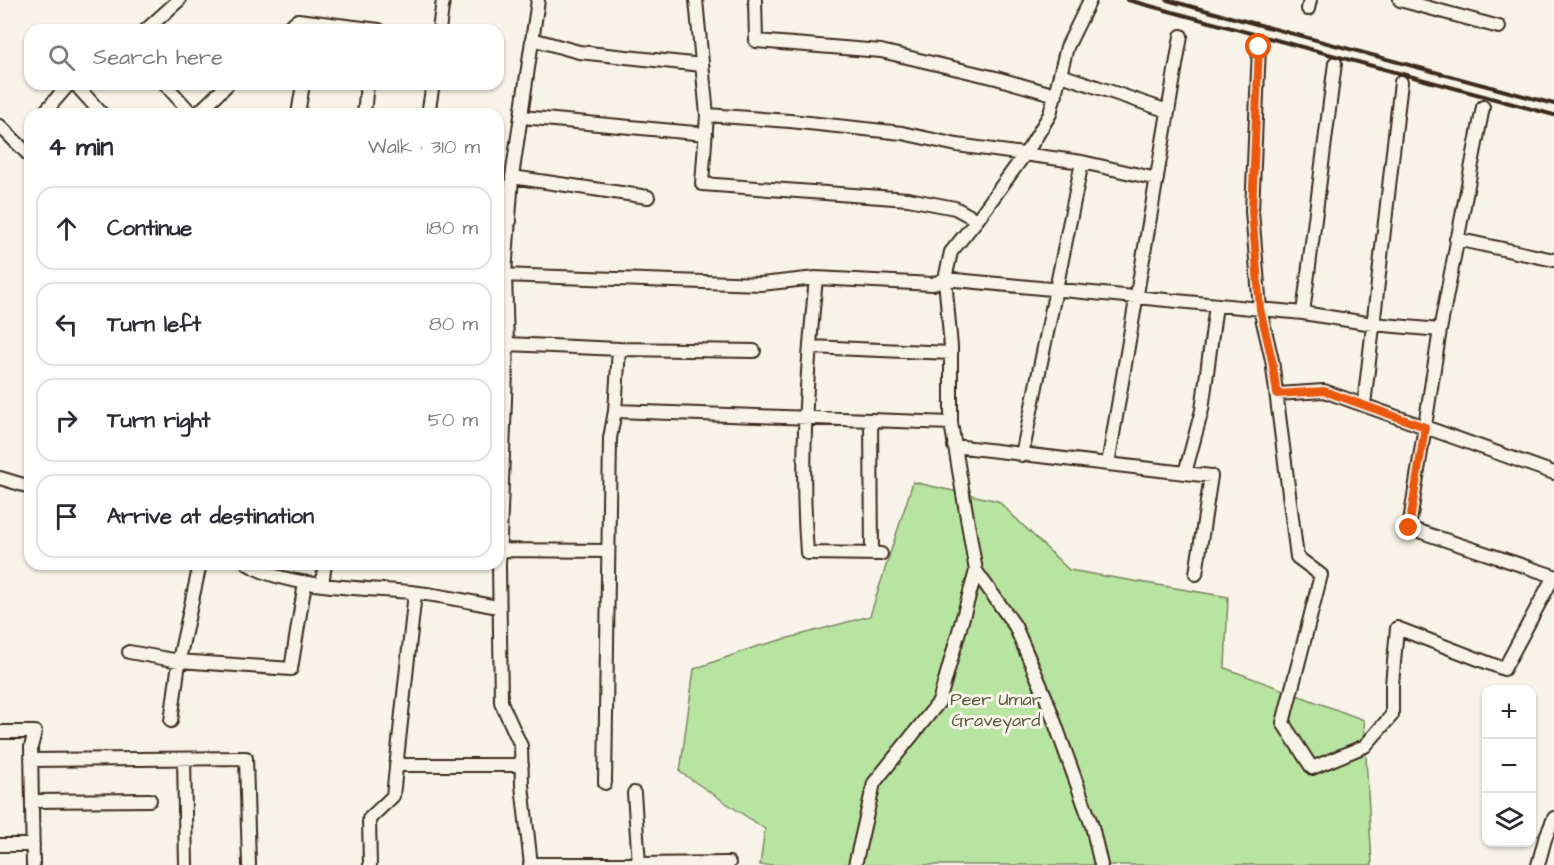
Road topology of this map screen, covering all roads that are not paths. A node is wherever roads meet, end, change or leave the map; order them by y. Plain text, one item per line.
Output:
1 (179, 0) edge
2 (443, 0) edge
3 (538, 0) edge
4 (696, 0) edge
5 (755, 0) edge
6 (1090, 0) edge
7 (1400, 0) edge
8 (153, 24) edge
9 (292, 24) edge
10 (307, 24) edge
11 (441, 24) edge
12 (1499, 27) dead end
13 (1181, 36) dead end
14 (532, 39) junction
15 (1259, 47) dead end
16 (1335, 63) dead end
17 (702, 65) junction
18 (1061, 75) junction
19 (1401, 82) dead end
20 (64, 90) edge
21 (80, 90) edge
22 (170, 90) edge
23 (222, 90) edge
24 (302, 90) edge
25 (366, 90) edge
26 (432, 90) edge
27 (1056, 95) junction
28 (1483, 107) dead end
29 (48, 108) edge
30 (97, 108) edge
31 (187, 108) edge
32 (203, 108) edge
33 (299, 108) edge
34 (365, 108) edge
35 (429, 108) edge
36 (1168, 111) junction
37 (707, 115) junction
38 (522, 117) junction
39 (0, 126) edge
40 (706, 134) junction
41 (24, 150) edge
42 (1024, 155) junction
43 (1082, 162) junction
44 (512, 177) junction
45 (1157, 179) junction
46 (648, 197) dead end
47 (504, 219) edge
48 (977, 220) junction
49 (1456, 239) junction
50 (1554, 260) edge
51 (504, 275) edge
52 (816, 278) junction
53 (945, 279) junction
54 (1056, 290) junction
55 (1136, 298) junction
56 (1216, 305) junction
57 (1260, 309) junction
58 (504, 310) edge
59 (1303, 314) junction
60 (1373, 324) junction
61 (1440, 330) junction
62 (507, 344) junction
63 (810, 347) junction
64 (619, 349) junction
65 (754, 351) dead end
66 (504, 352) edge
67 (951, 353) junction
68 (1277, 394) junction
69 (1364, 405) junction
70 (615, 411) junction
71 (805, 418) junction
72 (871, 420) junction
73 (951, 423) junction
74 (1425, 427) junction
75 (954, 446) junction
76 (1022, 455) junction
77 (1108, 464) junction
78 (1185, 473) junction
79 (1554, 473) edge
80 (0, 478) edge
81 (24, 485) edge
82 (504, 550) edge
83 (609, 551) junction
84 (199, 570) edge
85 (258, 570) edge
86 (324, 570) edge
87 (499, 570) edge
88 (976, 572) junction
89 (1196, 574) dead end
90 (1554, 576) edge
91 (305, 583) junction
92 (322, 584) junction
93 (415, 593) junction
94 (498, 607) junction
95 (129, 652) dead end
96 (179, 661) junction
97 (171, 721) dead end
98 (0, 732) edge
99 (184, 759) junction
100 (31, 760) junction
101 (396, 765) junction
102 (522, 765) junction
103 (605, 783) dead end
104 (634, 793) dead end
105 (150, 800) dead end
106 (32, 801) junction
107 (1554, 818) edge
108 (0, 845) edge
109 (33, 845) junction
110 (729, 863) dead end
111 (639, 864) edge
112 (33, 865) edge
113 (186, 865) edge
114 (249, 865) edge
115 (370, 865) edge
116 (530, 865) edge
117 (855, 865) edge
118 (1101, 865) edge
119 (1538, 865) edge

1 - 8 street
2 - 11 street
3 - 14 street
4 - 17 street
5 - 27 street
6 - 18 street
7 - 12 street
9 - 10 street
13 - 36 street
14 - 17 street
14 - 38 street
15 - 57 street
16 - 59 street
17 - 37 street
18 - 27 street
18 - 36 street
19 - 60 street
20 - 29 street
21 - 30 street
22 - 31 street
23 - 32 street
24 - 33 street
25 - 34 street
26 - 35 street
27 - 42 street
28 - 49 street
36 - 45 street
37 - 40 street
37 - 42 street
38 - 40 street
38 - 44 street
39 - 41 street
40 - 48 street
42 - 43 street
42 - 48 street
43 - 45 street
43 - 54 street
44 - 46 street
44 - 47 street
45 - 55 street
48 - 53 street
49 - 50 street
49 - 61 street
51 - 52 street
52 - 53 street
52 - 63 street
53 - 54 street
53 - 67 street
54 - 55 street
54 - 76 street
55 - 56 street
55 - 77 street
56 - 57 street
56 - 78 street
57 - 59 street
57 - 68 street
58 - 62 street
59 - 60 street
60 - 61 street
60 - 69 street
61 - 74 street
62 - 64 street
62 - 66 street
63 - 67 street
63 - 71 street
64 - 65 street
64 - 70 street
67 - 73 street
68 - 69 street
68 - 90 street
69 - 74 street
70 - 71 street
70 - 83 street
71 - 72 street
71 - 72 street
72 - 73 street
73 - 75 street
74 - 79 street
74 - 90 street
75 - 76 street
75 - 88 street
76 - 77 street
77 - 78 street
78 - 89 street
80 - 81 street
82 - 83 street
83 - 103 street
84 - 96 street
85 - 91 street
86 - 92 street
87 - 94 street
88 - 117 street
88 - 118 street
91 - 92 street
91 - 96 street
92 - 93 street
93 - 94 street
93 - 101 street
94 - 102 street
95 - 96 street
96 - 97 street
98 - 100 street
99 - 100 street
99 - 113 street
99 - 114 street
100 - 106 street
101 - 102 street
101 - 115 street
102 - 116 street
104 - 111 street
105 - 106 street
106 - 109 street
107 - 119 street
108 - 109 street
109 - 112 street
110 - 111 street
111 - 116 street

